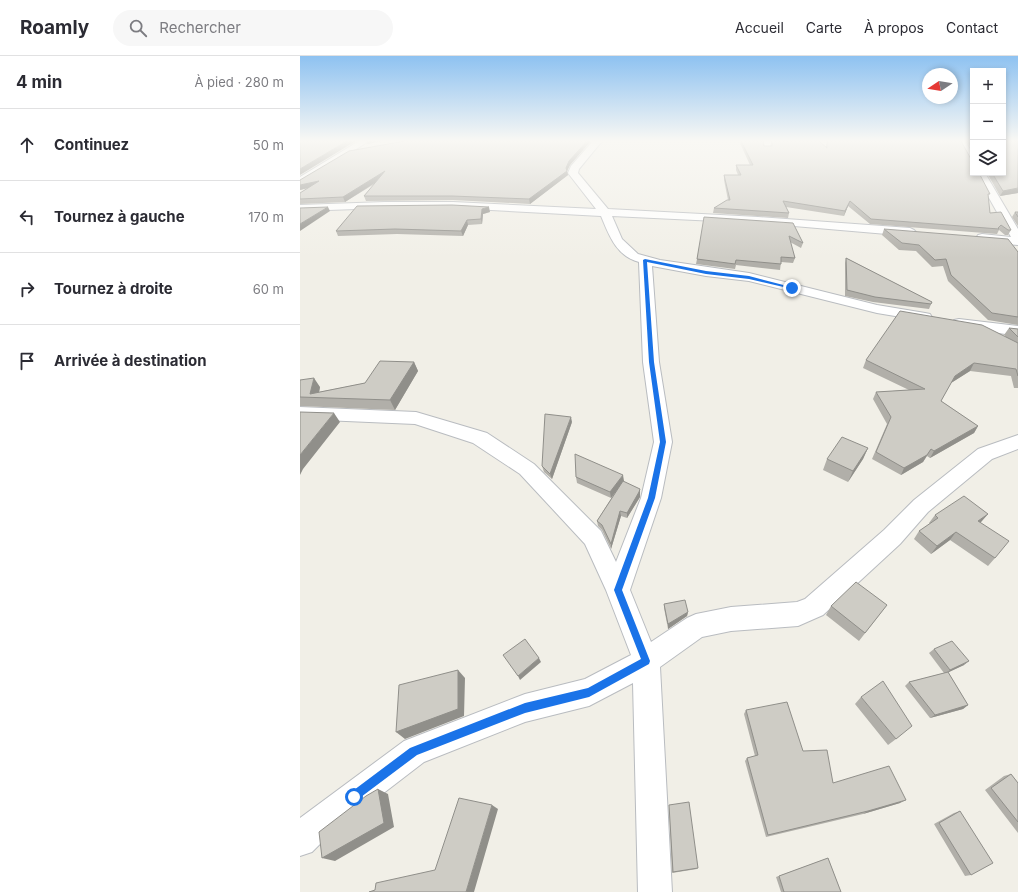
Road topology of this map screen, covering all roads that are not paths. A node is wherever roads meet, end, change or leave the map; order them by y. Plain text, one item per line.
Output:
1 (580, 180) edge
2 (984, 180) edge
3 (300, 208) edge
4 (605, 213) junction
5 (923, 234) edge
6 (971, 237) edge
7 (1018, 240) edge
8 (645, 260) junction
9 (1018, 331) edge
10 (300, 413) edge
11 (1018, 442) edge
12 (618, 590) junction
13 (646, 661) junction
14 (300, 840) edge
15 (655, 892) edge

1 - 4 street
2 - 7 street
3 - 4 street
4 - 5 street
4 - 8 street
6 - 7 street
8 - 9 street
8 - 12 street
10 - 12 street
11 - 13 street
12 - 13 street
13 - 14 street
13 - 15 street

